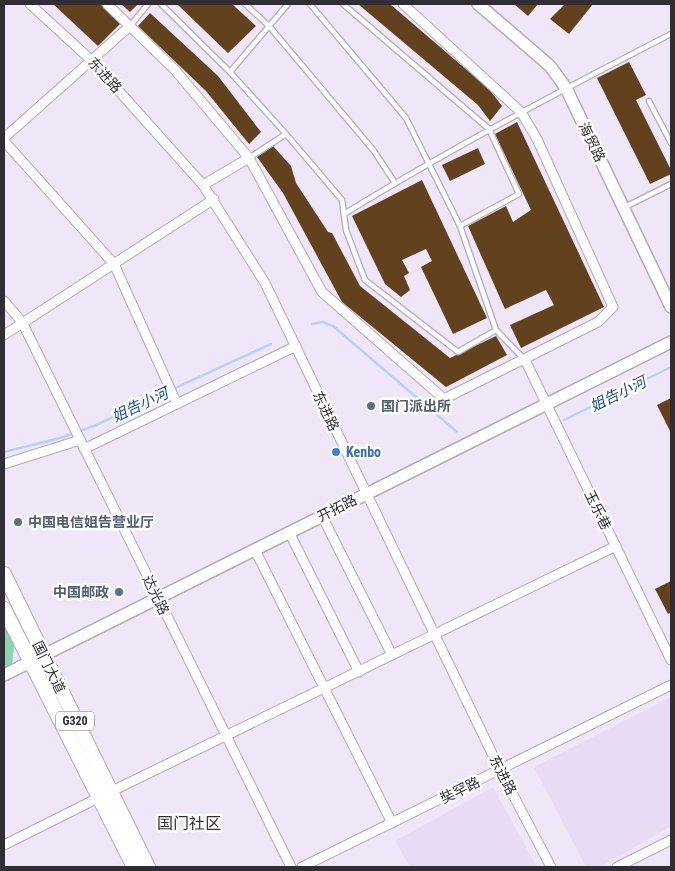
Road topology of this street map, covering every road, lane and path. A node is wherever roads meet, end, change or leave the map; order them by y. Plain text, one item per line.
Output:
1 (30, 4) edge
2 (107, 4) edge
3 (148, 4) edge
4 (161, 4) edge
5 (245, 4) edge
6 (288, 4) edge
7 (310, 4) edge
8 (343, 4) edge
9 (403, 4) edge
10 (478, 4) edge
11 (130, 26) junction
12 (269, 26) junction
13 (671, 34) edge
14 (91, 60) junction
15 (230, 72) junction
16 (566, 88) junction
17 (649, 101) dead end
18 (521, 112) junction
19 (489, 129) junction
20 (286, 134) junction
21 (4, 138) edge
22 (4, 142) edge
23 (671, 143) edge
24 (249, 158) junction
25 (429, 162) junction
26 (395, 183) junction
27 (671, 184) edge
28 (203, 185) junction
29 (214, 199) junction
30 (624, 207) junction
31 (344, 214) junction
32 (460, 226) junction
33 (114, 264) junction
34 (4, 300) edge
35 (671, 307) edge
36 (22, 322) junction
37 (496, 330) junction
38 (4, 335) edge
39 (671, 342) edge
40 (296, 346) junction
41 (525, 360) junction
42 (175, 400) junction
43 (546, 404) junction
44 (81, 442) junction
45 (4, 464) edge
46 (366, 494) junction
47 (322, 516) junction
48 (289, 532) junction
49 (616, 546) junction
50 (255, 550) junction
51 (4, 574) edge
52 (158, 598) junction
53 (4, 609) edge
54 (434, 635) junction
55 (43, 655) junction
56 (392, 656) junction
57 (671, 660) edge
58 (29, 662) junction
59 (359, 672) junction
60 (4, 675) edge
61 (671, 685) edge
62 (324, 688) junction
63 (226, 736) junction
64 (500, 770) junction
65 (104, 795) junction
66 (392, 823) junction
67 (671, 840) edge
68 (4, 845) edge
69 (134, 867) edge
70 (148, 867) edge
71 (290, 867) edge
72 (302, 867) edge
73 (551, 867) edge
74 (617, 867) edge

1 - 14 street, 东进路
2 - 11 street
3 - 11 lane
4 - 15 lane
5 - 12 lane
6 - 12 lane
7 - 25 lane
8 - 19 lane
9 - 18 street
10 - 16 street, 海贸路
11 - 14 street
11 - 24 street
12 - 15 lane
12 - 26 lane
13 - 16 lane
14 - 21 street
14 - 28 street, 东进路
15 - 20 lane
16 - 18 lane
16 - 30 street, 海贸路
17 - 23 lane
18 - 19 lane
18 - 41 street
19 - 25 lane
19 - 32 lane
20 - 24 lane
20 - 31 lane
22 - 33 street
24 - 28 street
24 - 41 street
25 - 26 lane
25 - 32 lane
26 - 31 lane
27 - 30 lane
28 - 29 street, 东进路
29 - 33 street
29 - 40 street, 东进路
30 - 35 street, 海贸路
31 - 37 lane
32 - 37 lane
33 - 36 street
33 - 42 street
34 - 36 street, 达光路
36 - 38 street
36 - 44 street, 达光路
37 - 41 lane
39 - 43 street, 开拓路
40 - 42 street
40 - 46 street, 东进路
41 - 43 street, 玉乐巷
42 - 44 street
43 - 46 street, 开拓路
43 - 49 street, 玉乐巷
44 - 45 street
44 - 52 street, 达光路
46 - 47 street, 开拓路
46 - 54 street, 东进路
47 - 48 street, 开拓路
47 - 56 street
48 - 50 street, 开拓路
48 - 59 street
49 - 54 street
49 - 57 street, 玉乐巷
50 - 52 street, 开拓路
50 - 62 street
51 - 55 highway, 国门大道 / G320
52 - 55 street, 开拓路
52 - 63 street, 达光路
53 - 58 highway, 国门大道 / G320
54 - 56 street
54 - 64 street, 东进路
55 - 58 street, 开拓路
55 - 65 highway, 国门大道 / G320
56 - 59 street
58 - 60 street, 开拓路
58 - 65 highway, 国门大道 / G320
59 - 62 street
61 - 64 street, 奘罕路
62 - 63 street
62 - 66 street
63 - 65 street
63 - 71 street, 达光路
64 - 66 street, 奘罕路
64 - 73 street, 东进路
65 - 68 street
65 - 69 highway, 国门大道 / G320
65 - 70 highway, 国门大道 / G320
66 - 72 street, 奘罕路
67 - 74 street

